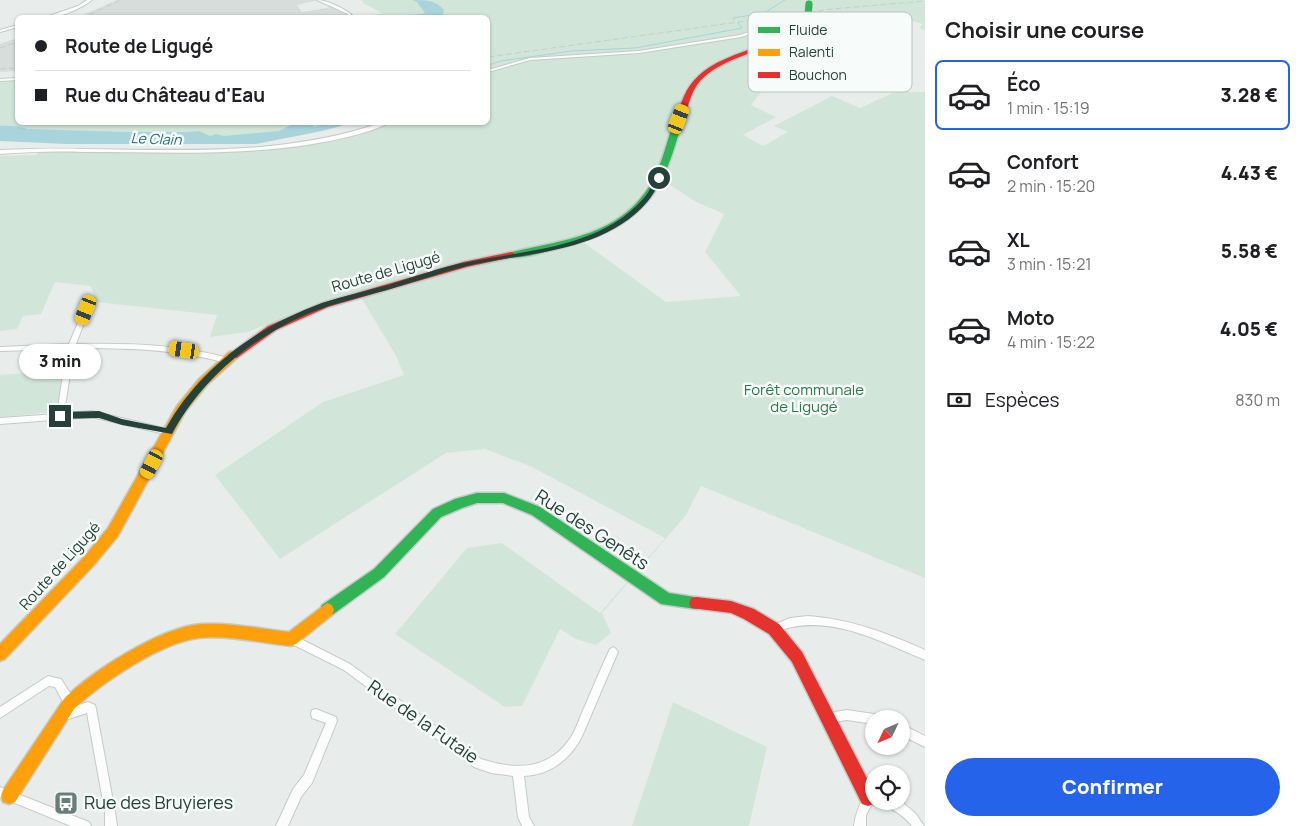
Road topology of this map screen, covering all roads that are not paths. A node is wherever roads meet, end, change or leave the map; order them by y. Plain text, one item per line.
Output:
1 (90, 0) edge
2 (319, 0) edge
3 (55, 15) edge
4 (350, 15) edge
5 (15, 27) edge
6 (0, 31) edge
7 (748, 34) edge
8 (748, 53) edge
9 (490, 70) edge
10 (15, 79) edge
11 (0, 80) edge
12 (379, 125) edge
13 (0, 152) edge
14 (86, 310) dead end
15 (72, 346) junction
16 (0, 349) edge
17 (226, 360) junction
18 (60, 416) junction
19 (0, 421) edge
20 (169, 432) junction
21 (774, 629) junction
22 (292, 639) junction
23 (613, 652) dead end
24 (1, 653) edge
25 (925, 655) edge
26 (70, 703) junction
27 (0, 713) edge
28 (316, 714) dead end
29 (60, 716) junction
30 (827, 718) junction
31 (865, 718) edge
32 (910, 734) edge
33 (925, 742) edge
34 (518, 772) junction
35 (865, 788) edge
36 (4, 794) edge
37 (865, 808) edge
38 (904, 810) edge
39 (85, 826) edge
40 (111, 826) edge
41 (282, 826) edge
42 (528, 826) edge
43 (860, 826) edge
44 (918, 826) edge

1 - 3 street
2 - 4 street
5 - 6 street
7 - 9 street
8 - 17 street, Route de Ligugé
10 - 11 street
12 - 13 street
14 - 15 street
15 - 16 street
15 - 17 street
15 - 18 street
17 - 20 street, Route de Ligugé
18 - 19 street
18 - 20 street
20 - 24 street, Route de Ligugé
21 - 22 street, Rue des Genêts
21 - 25 street
21 - 30 street, Rue des Genêts
22 - 26 street
22 - 34 street, Rue de la Futaie
23 - 34 street, Rue de la Futaie
26 - 27 street
26 - 29 street
28 - 41 street
29 - 36 street
29 - 40 street
30 - 31 street
30 - 35 street, Rue des Genêts
32 - 33 street
34 - 42 street
36 - 39 street
37 - 43 street
38 - 44 street

